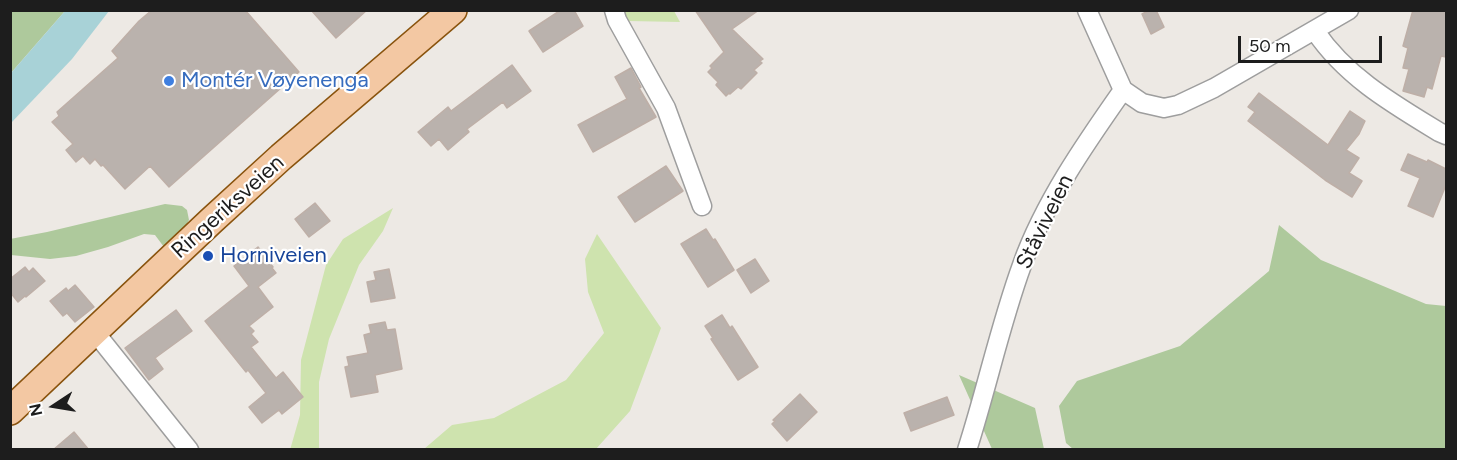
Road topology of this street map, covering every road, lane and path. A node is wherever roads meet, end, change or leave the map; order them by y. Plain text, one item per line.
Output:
1 (453, 10) edge
2 (614, 10) edge
3 (1087, 10) edge
4 (1349, 10) edge
5 (1315, 31) junction
6 (1123, 90) junction
7 (1446, 135) edge
8 (702, 206) dead end
9 (94, 332) junction
10 (10, 411) edge
11 (189, 450) edge
12 (967, 450) edge

1 - 9 main road, Ringeriksveien
2 - 8 street
3 - 6 street
4 - 5 street
5 - 6 street
5 - 7 street
6 - 12 street, Ståviveien
9 - 10 main road, Ringeriksveien
9 - 11 street

